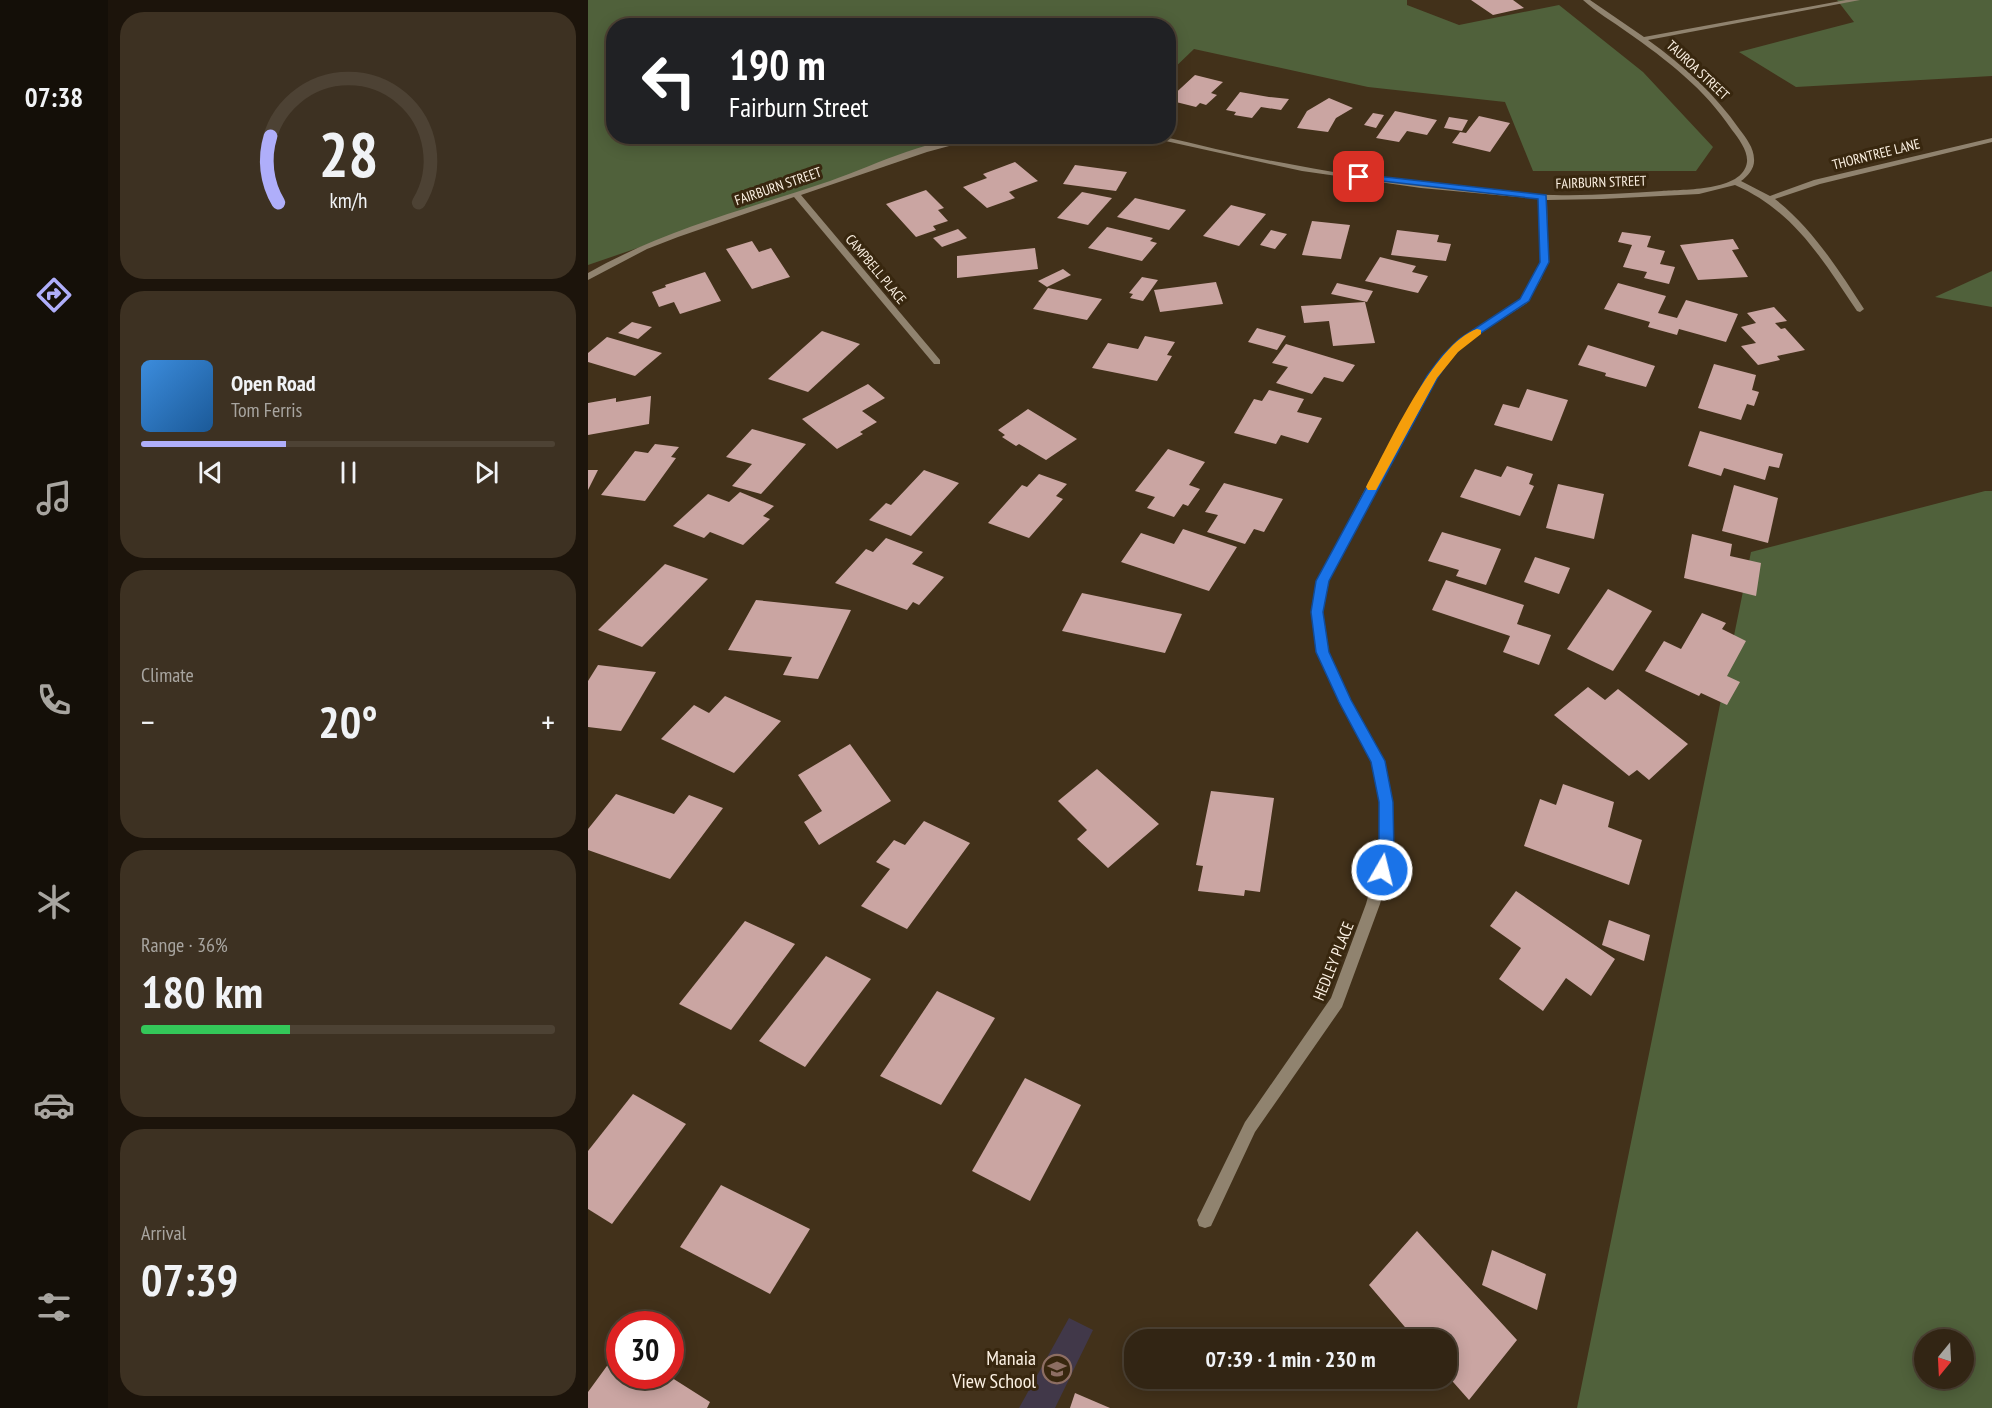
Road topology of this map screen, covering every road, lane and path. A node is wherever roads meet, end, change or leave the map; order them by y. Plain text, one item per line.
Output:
1 (1586, 0) edge
2 (1857, 0) edge
3 (1645, 39) junction
4 (1992, 140) edge
5 (1176, 142) edge
6 (953, 144) edge
7 (1736, 182) junction
8 (795, 194) junction
9 (1543, 197) junction
10 (1768, 199) junction
11 (588, 277) edge
12 (1860, 309) dead end
13 (937, 362) dead end
14 (1205, 1220) dead end

1 - 3 street, TAUROA STREET
2 - 3 street
3 - 7 street, TAUROA STREET
4 - 10 street, THORNTREE LANE
5 - 9 street, FAIRBURN STREET
6 - 8 street, FAIRBURN STREET
7 - 9 street, FAIRBURN STREET
7 - 10 street
8 - 11 street, FAIRBURN STREET
8 - 13 street, CAMPBELL PLACE
9 - 14 street, HEDLEY PLACE
10 - 12 street

